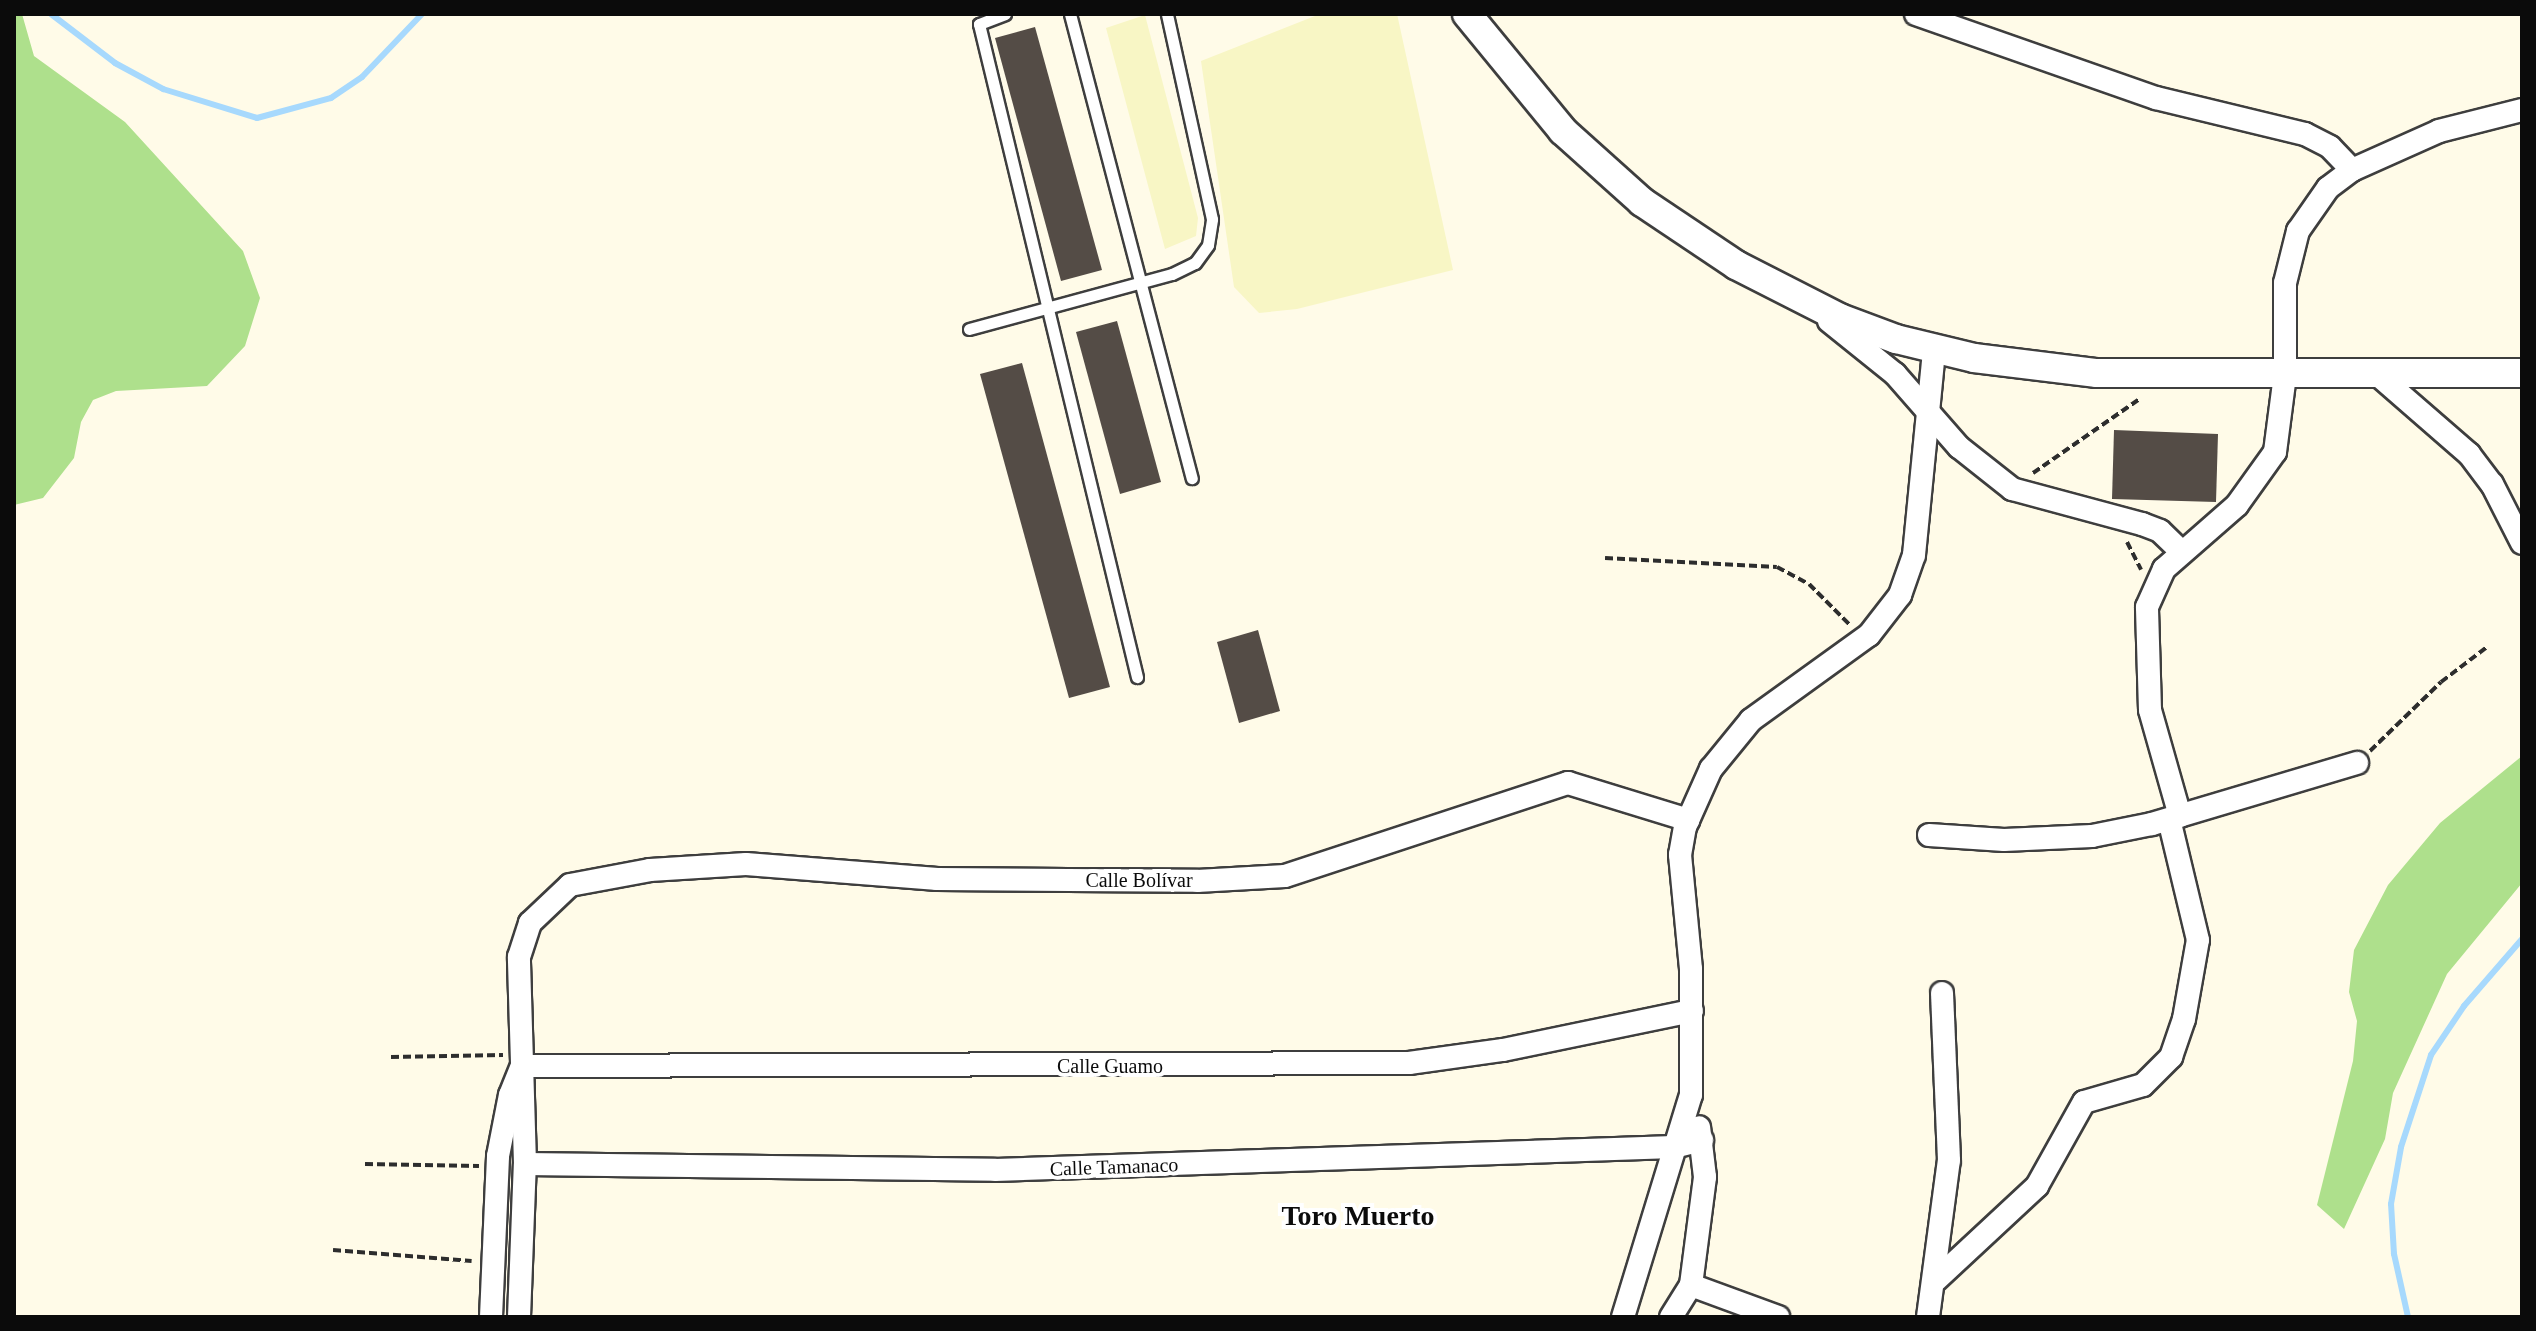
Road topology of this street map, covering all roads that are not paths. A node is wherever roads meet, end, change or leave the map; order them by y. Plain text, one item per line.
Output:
1 (1005, 14) edge
2 (1070, 14) edge
3 (1167, 14) edge
4 (1467, 14) edge
5 (1916, 14) edge
6 (2522, 110) edge
7 (2352, 170) junction
8 (1139, 283) junction
9 (1779, 288) junction
10 (1048, 308) junction
11 (969, 329) dead end
12 (1934, 350) junction
13 (2522, 373) edge
14 (2285, 375) junction
15 (2378, 375) junction
16 (1925, 412) junction
17 (1192, 478) dead end
18 (2522, 543) edge
19 (2182, 552) junction
20 (1137, 677) dead end
21 (2357, 763) road end
22 (2174, 817) junction
23 (1688, 820) junction
24 (1929, 835) dead end
25 (1942, 993) dead end
26 (1692, 1011) junction
27 (522, 1060) junction
28 (1691, 1095) junction
29 (1702, 1140) junction
30 (1674, 1147) junction
31 (525, 1164) junction
32 (495, 1207) junction
33 (522, 1207) junction
34 (1936, 1280) junction
35 (1691, 1285) junction
36 (491, 1317) edge
37 (519, 1317) edge
38 (1623, 1317) edge
39 (1671, 1317) edge
40 (1778, 1317) edge
41 (1928, 1317) edge

1 - 10 lane
2 - 8 lane
3 - 8 lane
4 - 9 street
5 - 7 street
6 - 7 street
7 - 14 street
8 - 10 lane
8 - 17 lane
9 - 12 street
9 - 16 street
10 - 11 lane
10 - 20 lane
12 - 14 street
12 - 16 street
13 - 15 street
14 - 15 street
14 - 19 street
15 - 18 street
16 - 19 street
16 - 23 street
19 - 22 street
21 - 22 street
22 - 24 street
22 - 34 street
23 - 26 street
23 - 27 street, Calle Bolívar
25 - 34 street
26 - 27 street, Calle Guamo
26 - 28 street
27 - 31 street
27 - 32 street
28 - 29 street
28 - 30 street
29 - 30 street, Calle Tamanaco
29 - 35 street
30 - 31 street, Calle Tamanaco
30 - 38 street
31 - 33 street
32 - 33 street
32 - 36 street
33 - 37 street
34 - 41 street
35 - 39 street
35 - 40 street

